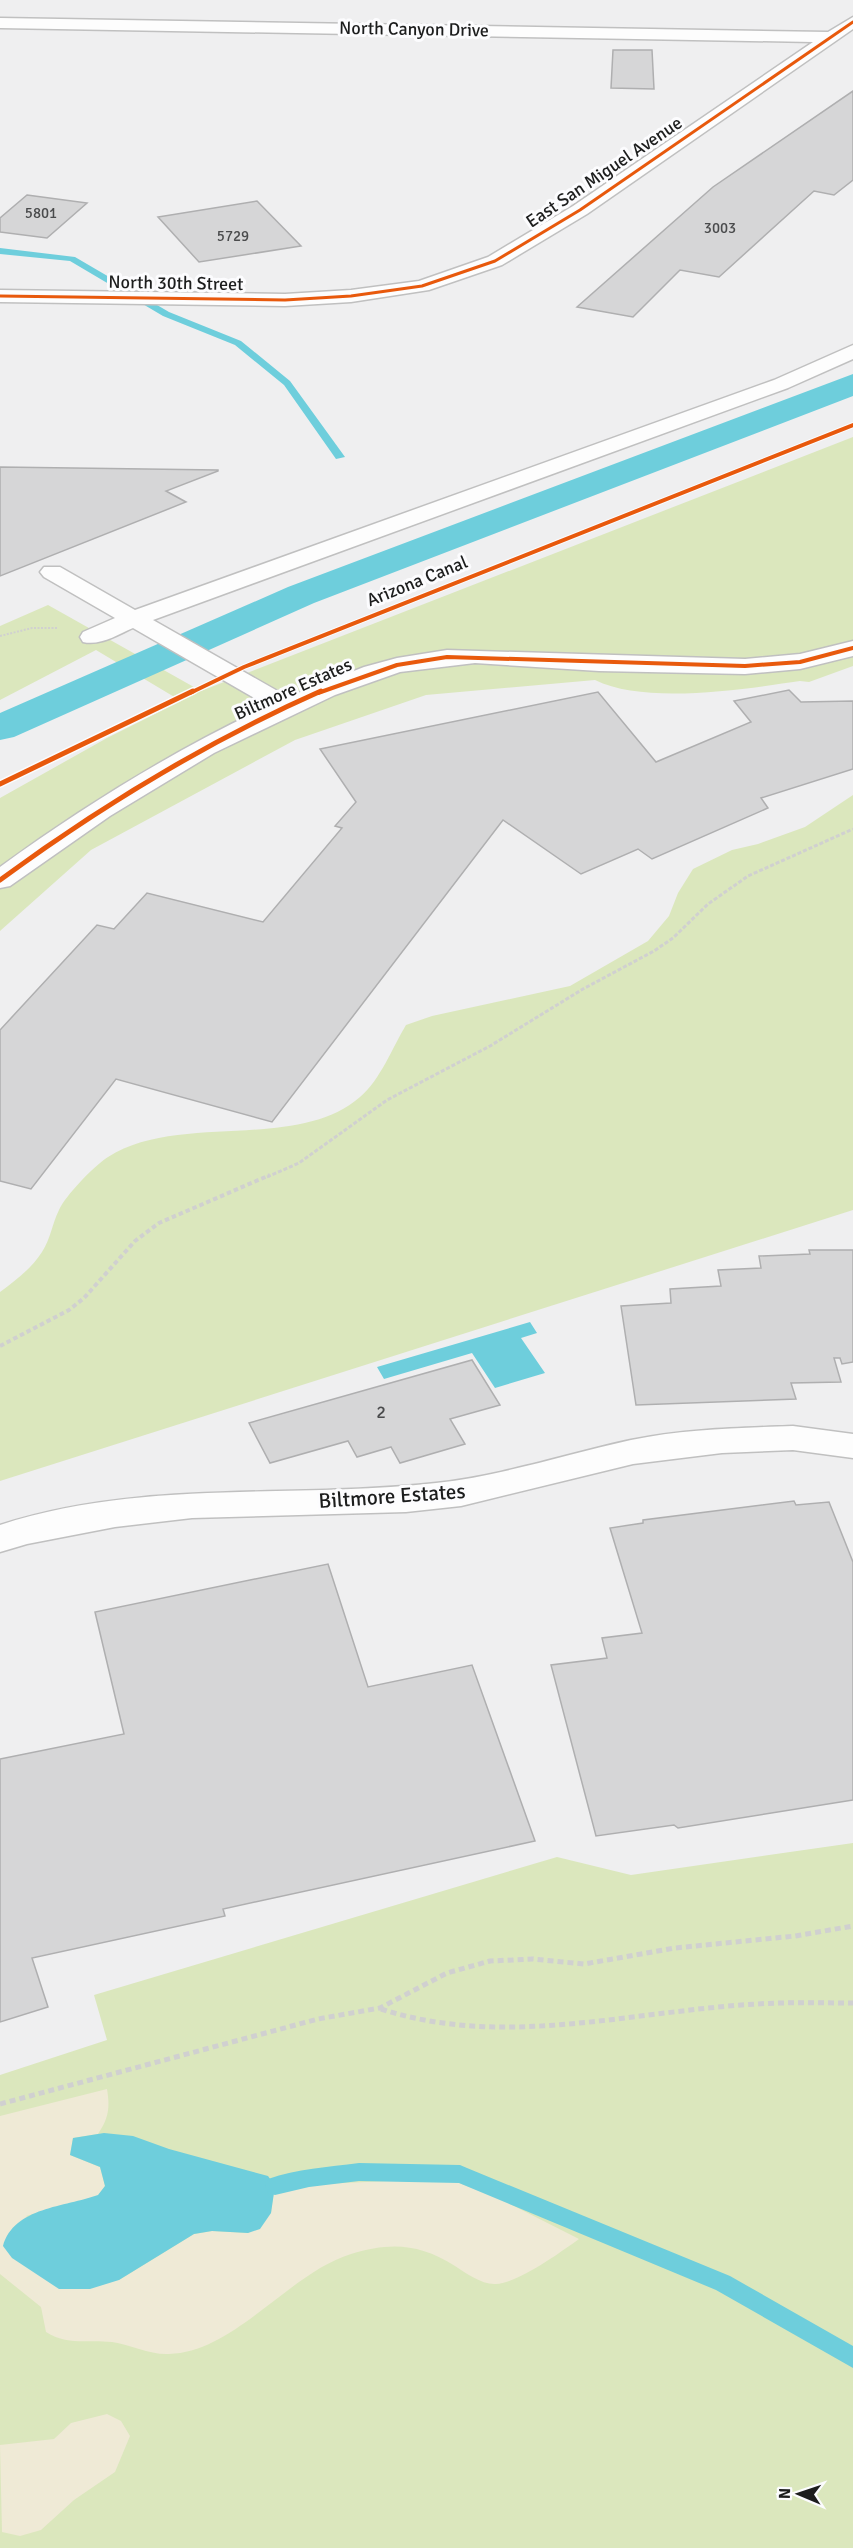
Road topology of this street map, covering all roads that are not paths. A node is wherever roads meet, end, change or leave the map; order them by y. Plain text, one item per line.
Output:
1 (853, 22) edge
2 (0, 23) edge
3 (829, 37) junction
4 (0, 296) edge
5 (351, 296) joint
6 (853, 351) edge
7 (52, 573) dead end
8 (139, 624) junction
9 (92, 637) road end
10 (853, 648) edge
11 (286, 706) junction
12 (0, 880) edge
13 (853, 1446) edge
14 (0, 1539) edge

1 - 3 street, East San Miguel Avenue
2 - 3 street, North Canyon Drive
3 - 5 street, East San Miguel Avenue
4 - 5 street, North 30th Street
6 - 8 street
7 - 8 street
8 - 9 street
8 - 11 street
10 - 11 street, Biltmore Estates
11 - 12 street, Biltmore Estates
13 - 14 street, Biltmore Estates

